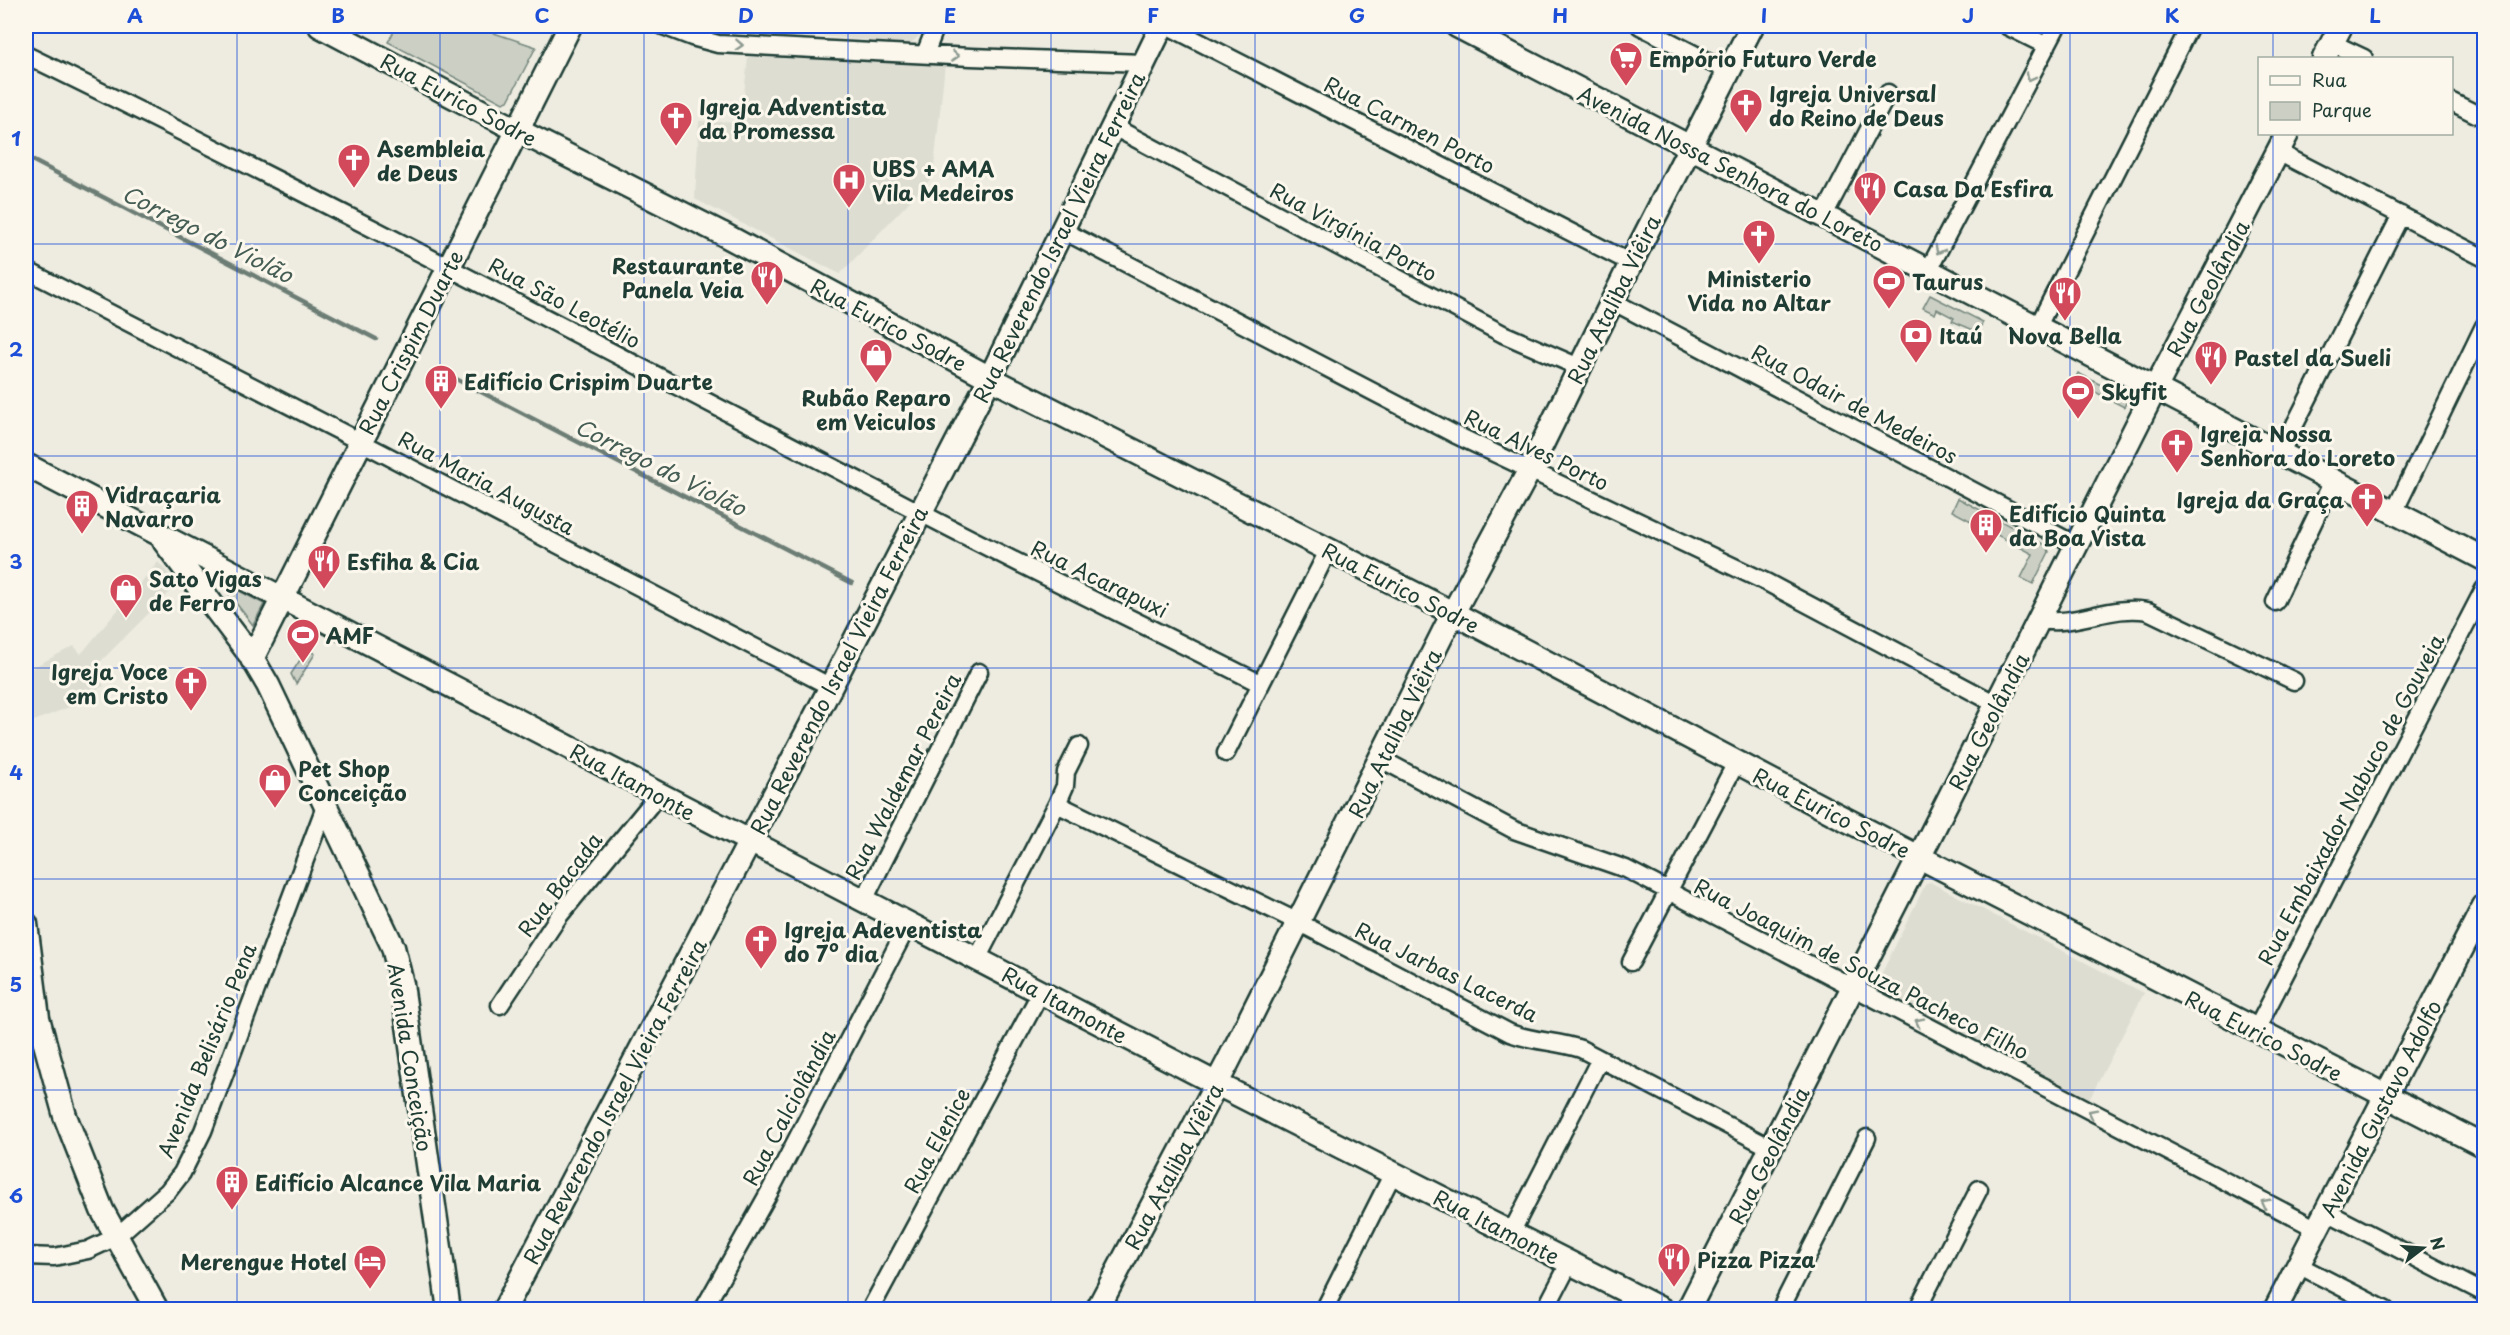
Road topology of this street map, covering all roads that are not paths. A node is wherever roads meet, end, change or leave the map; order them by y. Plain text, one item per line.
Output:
1 (320, 26) edge
2 (570, 26) edge
3 (663, 26) edge
4 (936, 26) edge
5 (1162, 26) edge
6 (1168, 26) edge
7 (1640, 26) edge
8 (1752, 26) edge
9 (2007, 26) edge
10 (2057, 26) edge
11 (2190, 26) edge
12 (1466, 27) edge
13 (2332, 42) edge
14 (2047, 46) junction
15 (925, 54) junction
16 (26, 56) edge
17 (2362, 57) edge
18 (1143, 63) junction
19 (1729, 72) junction
20 (1888, 93) dead end
21 (2453, 103) edge
22 (2484, 118) edge
23 (1112, 126) junction
24 (518, 130) junction
25 (2283, 143) edge
26 (1690, 147) junction
27 (2401, 215) junction
28 (1823, 217) junction
29 (1062, 230) junction
30 (2484, 258) edge
31 (1631, 263) junction
32 (448, 266) junction
33 (26, 270) edge
34 (1928, 271) junction
35 (1612, 301) junction
36 (2484, 326) edge
37 (2037, 328) junction
38 (1579, 367) junction
39 (990, 378) junction
40 (2155, 389) junction
41 (360, 441) junction
42 (2280, 454) junction
43 (26, 465) edge
44 (1529, 471) junction
45 (2333, 481) junction
46 (2394, 512) junction
47 (919, 513) junction
48 (157, 533) junction
49 (181, 545) junction
50 (2076, 546) junction
51 (1328, 551) junction
52 (2484, 559) edge
53 (2484, 589) edge
54 (282, 597) junction
55 (2275, 602) dead end
56 (1453, 613) junction
57 (2039, 620) junction
58 (252, 658) junction
59 (979, 672) dead end
60 (2294, 681) dead end
61 (1261, 684) junction
62 (831, 687) junction
63 (1996, 704) junction
64 (1079, 746) dead end
65 (1226, 753) dead end
66 (1381, 759) junction
67 (1736, 762) junction
68 (659, 794) junction
69 (326, 804) junction
70 (1057, 804) junction
71 (749, 843) junction
72 (1919, 858) junction
73 (1668, 892) junction
74 (864, 900) junction
75 (2484, 906) edge
76 (1298, 922) junction
77 (909, 923) junction
78 (26, 924) edge
79 (977, 958) junction
80 (1631, 962) dead end
81 (1853, 988) junction
82 (1041, 992) junction
83 (500, 1005) dead end
84 (2256, 1030) junction
85 (1600, 1059) junction
86 (1216, 1084) junction
87 (2387, 1097) junction
88 (1867, 1138) dead end
89 (2484, 1146) edge
90 (1771, 1148) junction
91 (1393, 1173) junction
92 (1979, 1189) dead end
93 (2322, 1221) junction
94 (1511, 1233) junction
95 (116, 1237) junction
96 (26, 1256) edge
97 (1569, 1262) junction
98 (2298, 1265) junction
99 (2484, 1293) edge
100 (506, 1309) edge
101 (157, 1310) edge
102 (449, 1310) edge
103 (704, 1310) edge
104 (870, 1310) edge
105 (1097, 1310) edge
106 (1324, 1310) edge
107 (1545, 1310) edge
108 (1663, 1310) edge
109 (1688, 1310) edge
110 (1780, 1310) edge
111 (1917, 1310) edge
112 (2275, 1310) edge
113 (2386, 1310) edge

1 - 24 street, Rua Eurico Sodre
2 - 24 street, Rua Crispim Duarte
3 -> 15 street
4 - 15 street
5 - 18 street, Rua Reverendo Israel Vieira Ferreira
6 - 31 street, Rua Carmen Porto
7 - 19 street
8 - 19 street, Rua Ataliba Viêira
9 - 14 street
10 - 14 street
11 - 37 street
12 - 26 street, Avenida Nossa Senhora do Loreto
13 - 17 street
14 -> 34 street
15 -> 18 street
16 - 32 street, Rua São Leotélio
18 - 23 street, Rua Reverendo Israel Vieira Ferreira
19 - 26 street, Rua Ataliba Viêira
20 - 28 street
21 - 22 street
23 - 29 street, Rua Reverendo Israel Vieira Ferreira
23 - 38 street, Rua Virgínia Porto
24 - 32 street, Rua Crispim Duarte
24 - 39 street, Rua Eurico Sodre
25 - 27 street
25 - 40 street, Rua Geolândia
26 - 28 street, Avenida Nossa Senhora do Loreto
26 - 31 street, Rua Ataliba Viêira
27 - 30 street
27 - 42 street
28 - 34 street, Avenida Nossa Senhora do Loreto
29 - 39 street, Rua Reverendo Israel Vieira Ferreira
29 - 44 street, Rua Alves Porto
31 - 35 street, Rua Ataliba Viêira
32 - 41 street, Rua Crispim Duarte
32 - 47 street, Rua São Leotélio
33 - 41 street, Rua Maria Augusta
34 - 37 street, Avenida Nossa Senhora do Loreto
35 - 38 street, Rua Ataliba Viêira
35 - 50 street, Rua Odair de Medeiros
36 - 46 street
37 - 40 street, Avenida Nossa Senhora do Loreto
38 - 44 street, Rua Ataliba Viêira
39 - 47 street, Rua Reverendo Israel Vieira Ferreira
39 - 51 street, Rua Eurico Sodre
40 - 42 street, Avenida Nossa Senhora do Loreto
40 - 50 street, Rua Geolândia
41 - 54 street, Rua Crispim Duarte
41 - 62 street, Rua Maria Augusta
42 - 45 street, Avenida Nossa Senhora do Loreto
43 - 48 street, Avenida Conceição
44 - 56 street, Rua Ataliba Viêira
44 - 63 street, Rua Alves Porto
45 - 46 street, Avenida Nossa Senhora do Loreto
45 - 55 street
46 - 52 street, Avenida Nossa Senhora do Loreto
47 - 61 street, Rua Acarapuxi
47 - 62 street, Rua Reverendo Israel Vieira Ferreira
48 - 49 street, Avenida Conceição
48 - 58 street, Avenida Conceição
49 - 54 street, Rua Itamonte
49 - 58 street, Avenida Conceição
50 - 57 street, Rua Geolândia
51 - 56 street, Rua Eurico Sodre
51 - 61 street
53 - 84 street, Rua Embaixador Nabuco de Gouveia
54 - 58 street, Rua Crispim Duarte
54 - 68 street, Rua Itamonte
56 - 66 street, Rua Ataliba Viêira
56 - 67 street, Rua Eurico Sodre
57 - 60 street
57 - 63 street, Rua Geolândia
58 - 69 street, Avenida Conceição
59 - 74 street, Rua Waldemar Pereira
61 - 65 street
62 - 71 street, Rua Reverendo Israel Vieira Ferreira
63 - 72 street, Rua Geolândia
64 - 70 street
66 - 73 street, Rua Joaquim de Souza Pacheco Filho
66 - 76 street, Rua Ataliba Viêira
67 - 72 street, Rua Eurico Sodre
67 - 73 street
68 - 71 street, Rua Itamonte
68 - 83 street, Rua Bacada
69 - 95 street, Avenida Belisário Pena
69 - 102 street, Avenida Conceição
70 - 76 street, Rua Jarbas Lacerda
70 - 79 street
71 - 74 street, Rua Itamonte
71 - 100 street, Rua Reverendo Israel Vieira Ferreira
72 - 81 street, Rua Geolândia
72 - 84 street, Rua Eurico Sodre
73 - 80 street
73 - 81 street, Rua Joaquim de Souza Pacheco Filho
74 - 77 street, Rua Itamonte
75 - 87 street, Avenida Gustavo Adolfo
76 - 85 street, Rua Jarbas Lacerda
76 - 86 street, Rua Ataliba Viêira
77 - 79 street, Rua Itamonte
77 - 103 street, Rua Calciolândia
78 - 95 street
79 - 82 street, Rua Itamonte
81 - 90 street, Rua Geolândia
93 -> 81 street, Rua Joaquim de Souza Pacheco Filho
82 - 86 street, Rua Itamonte
82 - 104 street, Rua Elenice
84 - 87 street, Rua Eurico Sodre
85 - 90 street, Rua Jarbas Lacerda
85 - 94 street
86 - 91 street, Rua Itamonte
86 - 105 street, Rua Ataliba Viêira
87 - 89 street, Rua Eurico Sodre
87 - 93 street, Avenida Gustavo Adolfo
88 - 110 street
90 - 109 street, Rua Geolândia
91 - 94 street, Rua Itamonte
91 - 106 street
92 - 111 street
93 - 98 street, Avenida Gustavo Adolfo
93 - 99 street, Rua Joaquim de Souza Pacheco Filho
94 - 97 street, Rua Itamonte
95 - 96 street, Avenida Belisário Pena
95 - 101 street
97 - 107 street
97 - 108 street, Rua Itamonte
98 - 112 street, Avenida Gustavo Adolfo
98 - 113 street

